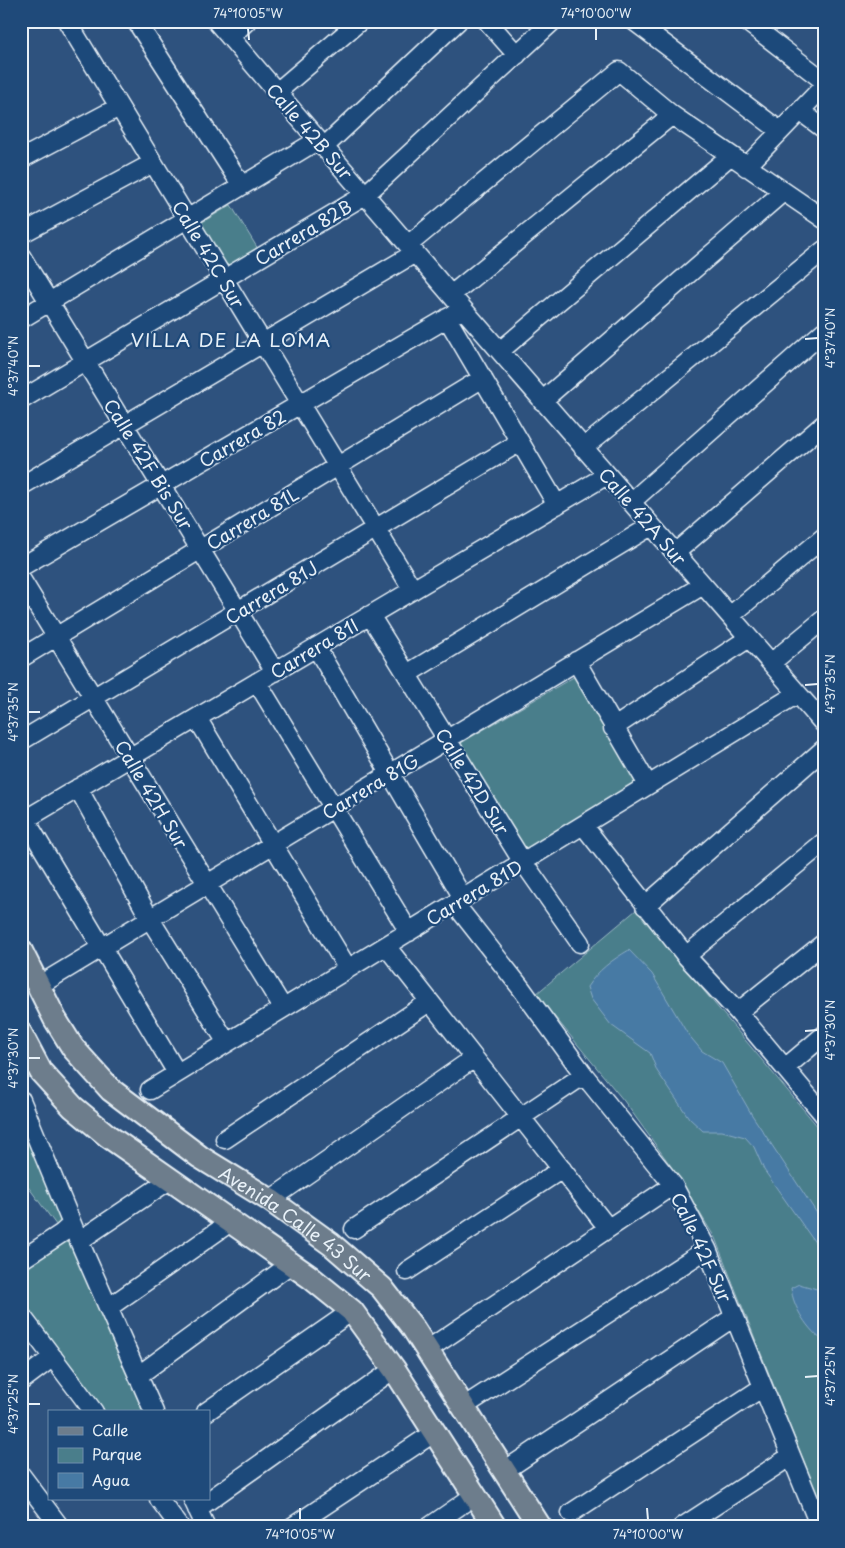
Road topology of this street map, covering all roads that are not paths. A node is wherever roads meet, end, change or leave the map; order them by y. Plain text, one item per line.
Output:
1 (66, 21) edge
2 (136, 21) edge
3 (216, 21) edge
4 (247, 21) edge
5 (360, 21) edge
6 (458, 21) edge
7 (487, 21) edge
8 (553, 21) edge
9 (634, 21) edge
10 (746, 21) edge
11 (230, 36) junction
12 (517, 55) junction
13 (824, 81) edge
14 (824, 86) edge
15 (277, 92) junction
16 (119, 107) junction
17 (800, 111) junction
18 (672, 115) junction
19 (824, 129) edge
20 (780, 131) junction
21 (321, 144) junction
22 (730, 156) junction
23 (21, 159) edge
24 (153, 163) junction
25 (746, 167) junction
26 (242, 186) junction
27 (783, 192) junction
28 (365, 195) junction
29 (187, 219) junction
30 (824, 219) edge
31 (21, 234) edge
32 (411, 249) junction
33 (824, 250) edge
34 (21, 256) edge
35 (224, 279) junction
36 (451, 295) junction
37 (50, 302) junction
38 (462, 309) junction
39 (447, 318) junction
40 (21, 319) edge
41 (824, 331) edge
42 (262, 342) junction
43 (500, 352) junction
44 (86, 361) junction
45 (483, 378) junction
46 (21, 400) edge
47 (542, 400) junction
48 (300, 404) junction
49 (124, 424) junction
50 (824, 424) edge
51 (520, 442) junction
52 (583, 448) junction
53 (339, 466) junction
54 (607, 475) junction
55 (21, 486) edge
56 (161, 486) junction
57 (631, 502) junction
58 (557, 505) junction
59 (651, 526) junction
60 (376, 529) junction
61 (824, 537) edge
62 (201, 549) junction
63 (675, 553) junction
64 (21, 567) edge
65 (21, 579) edge
66 (703, 585) junction
67 (413, 590) junction
68 (238, 611) junction
69 (370, 615) junction
70 (730, 616) junction
71 (824, 619) edge
72 (56, 636) junction
73 (749, 638) junction
74 (316, 647) junction
75 (21, 658) edge
76 (576, 661) junction
77 (771, 663) junction
78 (275, 672) junction
79 (406, 674) junction
80 (257, 682) junction
81 (797, 694) junction
82 (94, 698) junction
83 (197, 718) junction
84 (823, 723) edge
85 (613, 728) junction
86 (447, 739) junction
87 (21, 741) edge
88 (824, 749) edge
89 (130, 757) junction
90 (389, 774) junction
91 (648, 786) junction
92 (78, 788) junction
93 (333, 808) junction
94 (23, 820) edge
95 (582, 825) junction
96 (824, 842) edge
97 (273, 844) junction
98 (523, 862) junction
99 (207, 884) junction
100 (459, 901) junction
101 (645, 906) junction
102 (150, 919) junction
103 (408, 932) junction
104 (580, 943) dead end
105 (824, 943) edge
106 (386, 946) junction
107 (101, 948) junction
108 (21, 950) edge
109 (686, 956) junction
110 (348, 969) junction
111 (38, 986) junction
112 (429, 1002) junction
113 (283, 1008) junction
114 (738, 1012) junction
115 (21, 1034) edge
116 (824, 1036) edge
117 (227, 1043) junction
118 (474, 1058) junction
119 (786, 1068) junction
120 (177, 1073) junction
121 (584, 1075) junction
122 (150, 1090) dead end
123 (21, 1100) edge
124 (824, 1115) edge
125 (521, 1118) junction
126 (225, 1139) dead end
127 (562, 1169) junction
128 (172, 1179) junction
129 (673, 1185) junction
130 (270, 1200) junction
131 (232, 1222) junction
132 (72, 1224) junction
133 (608, 1228) junction
134 (354, 1229) dead end
135 (79, 1241) junction
136 (707, 1249) junction
137 (21, 1260) edge
138 (292, 1263) junction
139 (407, 1271) dead end
140 (108, 1308) junction
141 (352, 1311) junction
142 (21, 1315) edge
143 (734, 1317) junction
144 (427, 1350) junction
145 (53, 1357) junction
146 (394, 1368) junction
147 (139, 1375) junction
148 (21, 1381) edge
149 (763, 1387) junction
150 (463, 1407) junction
151 (93, 1410) edge
152 (153, 1410) edge
153 (209, 1410) edge
154 (435, 1432) junction
155 (791, 1456) junction
156 (504, 1471) junction
157 (24, 1486) edge
158 (210, 1494) edge
159 (476, 1495) junction
160 (160, 1500) edge
161 (195, 1504) edge
162 (571, 1513) dead end
163 (819, 1526) edge
164 (60, 1527) edge
165 (180, 1527) edge
166 (206, 1527) edge
167 (292, 1527) edge
168 (429, 1527) edge
169 (495, 1527) edge
170 (540, 1527) edge
171 (682, 1527) edge

1 - 16 street, Calle 42C Sur
2 - 26 street
3 - 11 street, Calle 42B Sur
4 - 11 street
5 - 15 street
6 - 21 street
7 - 12 street
8 - 12 street, Carrera 82B
9 - 20 street
10 - 13 street
11 - 15 street, Calle 42B Sur
12 - 28 street, Carrera 82B
14 - 17 street
15 - 21 street, Calle 42B Sur
16 - 23 street
16 - 24 street, Calle 42C Sur
17 - 19 street
17 - 20 street
18 - 22 street
18 - 32 street
18 - 36 street
20 - 25 street
21 - 26 street
21 - 28 street, Calle 42B Sur
22 - 25 street
22 - 43 street
24 - 29 street, Calle 42C Sur
24 - 31 street
25 - 27 street
26 - 29 street
27 - 30 street
27 - 47 street
28 - 32 street, Calle 42B Sur
28 - 35 street, Carrera 82B
29 - 35 street, Calle 42C Sur
29 - 37 street
32 - 36 street, Calle 42B Sur
32 - 42 street
33 - 52 street
34 - 37 street, Calle 42F Bis Sur
35 - 42 street, Calle 42C Sur
35 - 44 street, Carrera 82B
36 - 38 street, Calle 42B Sur
37 - 40 street
37 - 44 street, Calle 42F Bis Sur
38 - 39 street, Carrera 82
38 - 43 street, Calle 42A Sur
39 - 45 street
39 - 48 street, Carrera 82
41 - 57 street
42 - 48 street, Calle 42C Sur
42 - 49 street
43 - 47 street, Calle 42A Sur
44 - 46 street, Carrera 82B
44 - 49 street, Calle 42F Bis Sur
45 - 51 street
45 - 53 street, Carrera 81L
47 - 52 street, Calle 42A Sur
48 - 53 street, Calle 42C Sur
48 - 56 street, Carrera 82
49 - 55 street
49 - 56 street, Calle 42F Bis Sur
50 - 63 street
51 - 58 street
51 - 60 street, Carrera 81J
52 - 54 street, Calle 42A Sur
53 - 60 street, Calle 42C Sur
53 - 62 street, Carrera 81L
54 - 57 street, Calle 42A Sur
54 - 58 street, Carrera 81I
56 - 62 street, Calle 42F Bis Sur
56 - 64 street, Carrera 82
57 - 59 street, Calle 42A Sur
58 - 67 street, Carrera 81I
59 - 63 street, Calle 42A Sur
59 - 79 street
60 - 67 street, Calle 42C Sur
60 - 68 street, Carrera 81J
61 - 70 street
62 - 68 street, Calle 42F Bis Sur
62 - 72 street, Carrera 81L
63 - 66 street, Calle 42A Sur
65 - 72 street, Calle 42H Sur
66 - 70 street, Calle 42A Sur
66 - 76 street, Carrera 81G
67 - 69 street, Carrera 81I
68 - 78 street, Calle 42F Bis Sur
68 - 82 street, Carrera 81J
69 - 74 street, Carrera 81I
69 - 79 street, Calle 42D Sur
70 - 73 street, Calle 42A Sur
71 - 77 street
72 - 75 street, Carrera 81L
72 - 82 street, Calle 42H Sur
73 - 77 street, Calle 42A Sur
73 - 85 street
74 - 78 street, Carrera 81I
74 - 90 street, Calle 42F Sur
76 - 85 street
76 - 86 street, Carrera 81G
77 - 81 street, Calle 42A Sur
78 - 80 street, Carrera 81I
79 - 86 street, Calle 42D Sur
80 - 83 street, Carrera 81I
80 - 93 street
81 - 84 street, Calle 42A Sur
81 - 91 street, Carrera 81D
82 - 87 street, Carrera 81J
82 - 89 street, Calle 42H Sur
83 - 89 street, Carrera 81I
83 - 97 street
85 - 91 street
86 - 90 street, Carrera 81G
86 - 98 street, Calle 42D Sur
88 - 101 street
89 - 92 street, Carrera 81I
89 - 99 street, Calle 42H Sur
90 - 93 street, Carrera 81G
90 - 100 street, Calle 42F Sur
91 - 95 street, Carrera 81D
92 - 94 street, Carrera 81I
92 - 102 street
93 - 97 street, Carrera 81G
93 - 103 street
94 - 107 street
95 - 98 street, Carrera 81D
95 - 101 street
96 - 109 street
97 - 99 street, Carrera 81G
97 - 110 street
98 - 100 street, Carrera 81D
98 - 104 street, Calle 42D Sur
99 - 102 street, Carrera 81G
99 - 113 street, Calle 42H Sur
100 - 103 street, Carrera 81D
100 - 121 street, Calle 42F Sur
101 - 109 street
102 - 107 street, Carrera 81G
102 - 117 street
103 - 106 street, Carrera 81D
105 - 114 street
106 - 110 street, Carrera 81D
106 - 112 street
107 - 111 street, Carrera 81G
107 - 120 street
108 - 111 main road, Avenida Calle 43 Sur
109 - 114 street
110 - 113 street, Carrera 81D
111 - 130 main road, Avenida Calle 43 Sur
112 - 118 street
112 - 126 street
113 - 117 street, Carrera 81D
114 - 119 street
115 - 128 main road, Avenida Calle 43 Sur
116 - 119 street
117 - 120 street, Carrera 81D
118 - 125 street
118 - 130 street
119 - 124 street
120 - 122 street, Carrera 81D
121 - 125 street
121 - 129 street, Calle 42F Sur
123 - 132 street
125 - 127 street
125 - 134 street
127 - 133 street
127 - 139 street
128 - 131 main road, Avenida Calle 43 Sur
128 - 135 street
129 - 133 street
129 - 136 street, Calle 42F Sur
130 - 144 main road, Avenida Calle 43 Sur
131 - 138 main road, Avenida Calle 43 Sur
131 - 140 street
132 - 135 street
132 - 137 street
133 - 144 street
135 - 140 street
136 - 143 street, Calle 42F Sur
136 - 150 street
138 - 141 main road, Avenida Calle 43 Sur
138 - 147 street
140 - 147 street
141 - 146 main road, Avenida Calle 43 Sur
141 - 153 street
142 - 145 street
143 - 149 street, Calle 42F Sur
143 - 156 street
144 - 150 main road, Avenida Calle 43 Sur
145 - 148 street
145 - 151 street
146 - 154 main road, Avenida Calle 43 Sur
146 - 158 street
147 - 152 street
149 - 155 street, Calle 42F Sur
149 - 162 street
150 - 156 main road, Avenida Calle 43 Sur
154 - 159 main road, Avenida Calle 43 Sur
154 - 167 street
155 - 163 street, Calle 42F Sur
155 - 171 street
156 - 170 main road, Avenida Calle 43 Sur
157 - 164 street
159 - 168 street
159 - 169 main road, Avenida Calle 43 Sur
160 - 165 street
161 - 166 street

